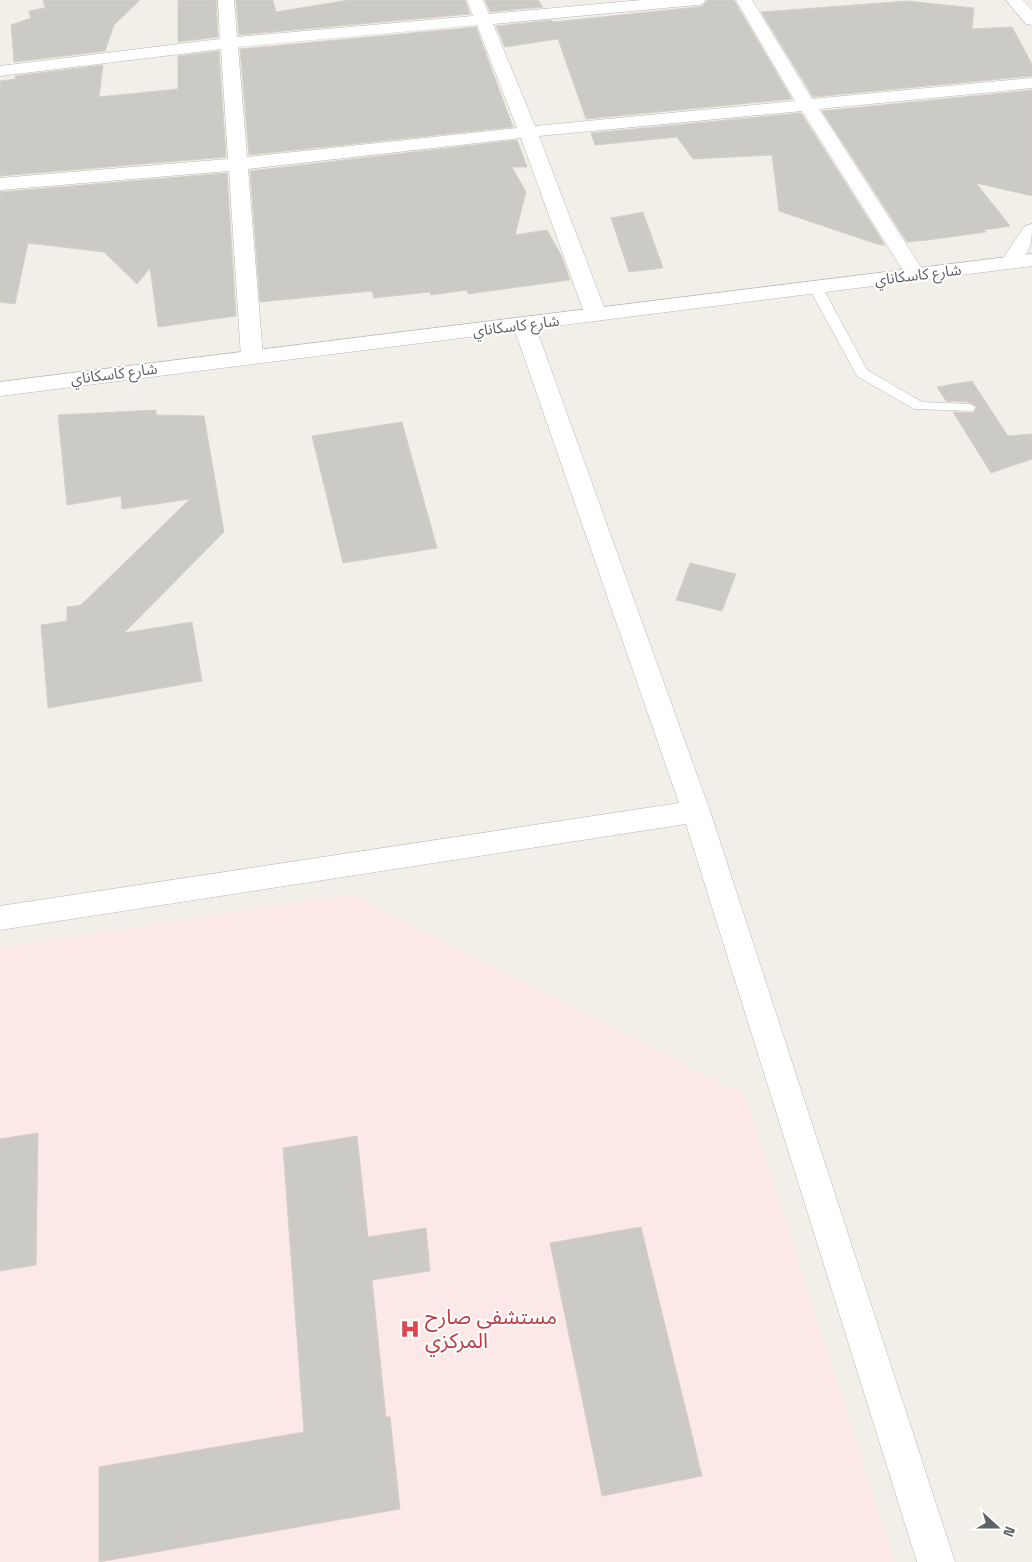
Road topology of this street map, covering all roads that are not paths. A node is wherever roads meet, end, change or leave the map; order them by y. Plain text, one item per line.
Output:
1 (226, 0) edge
2 (475, 0) edge
3 (697, 0) edge
4 (744, 0) edge
5 (1014, 0) edge
6 (483, 19) junction
7 (1032, 20) edge
8 (229, 43) junction
9 (0, 71) edge
10 (1032, 83) edge
11 (808, 105) junction
12 (528, 132) junction
13 (239, 164) junction
14 (0, 184) edge
15 (1032, 230) edge
16 (1032, 260) edge
17 (1010, 263) junction
18 (916, 275) junction
19 (816, 288) junction
20 (596, 315) junction
21 (524, 325) junction
22 (252, 357) junction
23 (0, 389) edge
24 (968, 408) dead end
25 (696, 811) junction
26 (0, 918) edge
27 (936, 1562) edge

1 - 8 street
2 - 6 street
3 - 6 street
4 - 11 street
5 - 7 street
6 - 8 street
6 - 12 street
8 - 9 street
8 - 13 street
10 - 11 street
11 - 12 street
11 - 18 street
12 - 13 street
12 - 20 street
13 - 14 street
13 - 22 street
15 - 17 street
16 - 17 street, شارع كاسكاناي
17 - 18 street, شارع كاسكاناي
18 - 19 street, شارع كاسكاناي
19 - 20 street, شارع كاسكاناي
19 - 24 lane
20 - 21 street, شارع كاسكاناي
21 - 22 street, شارع كاسكاناي
21 - 25 street
22 - 23 street, شارع كاسكاناي
25 - 26 street
25 - 27 street

